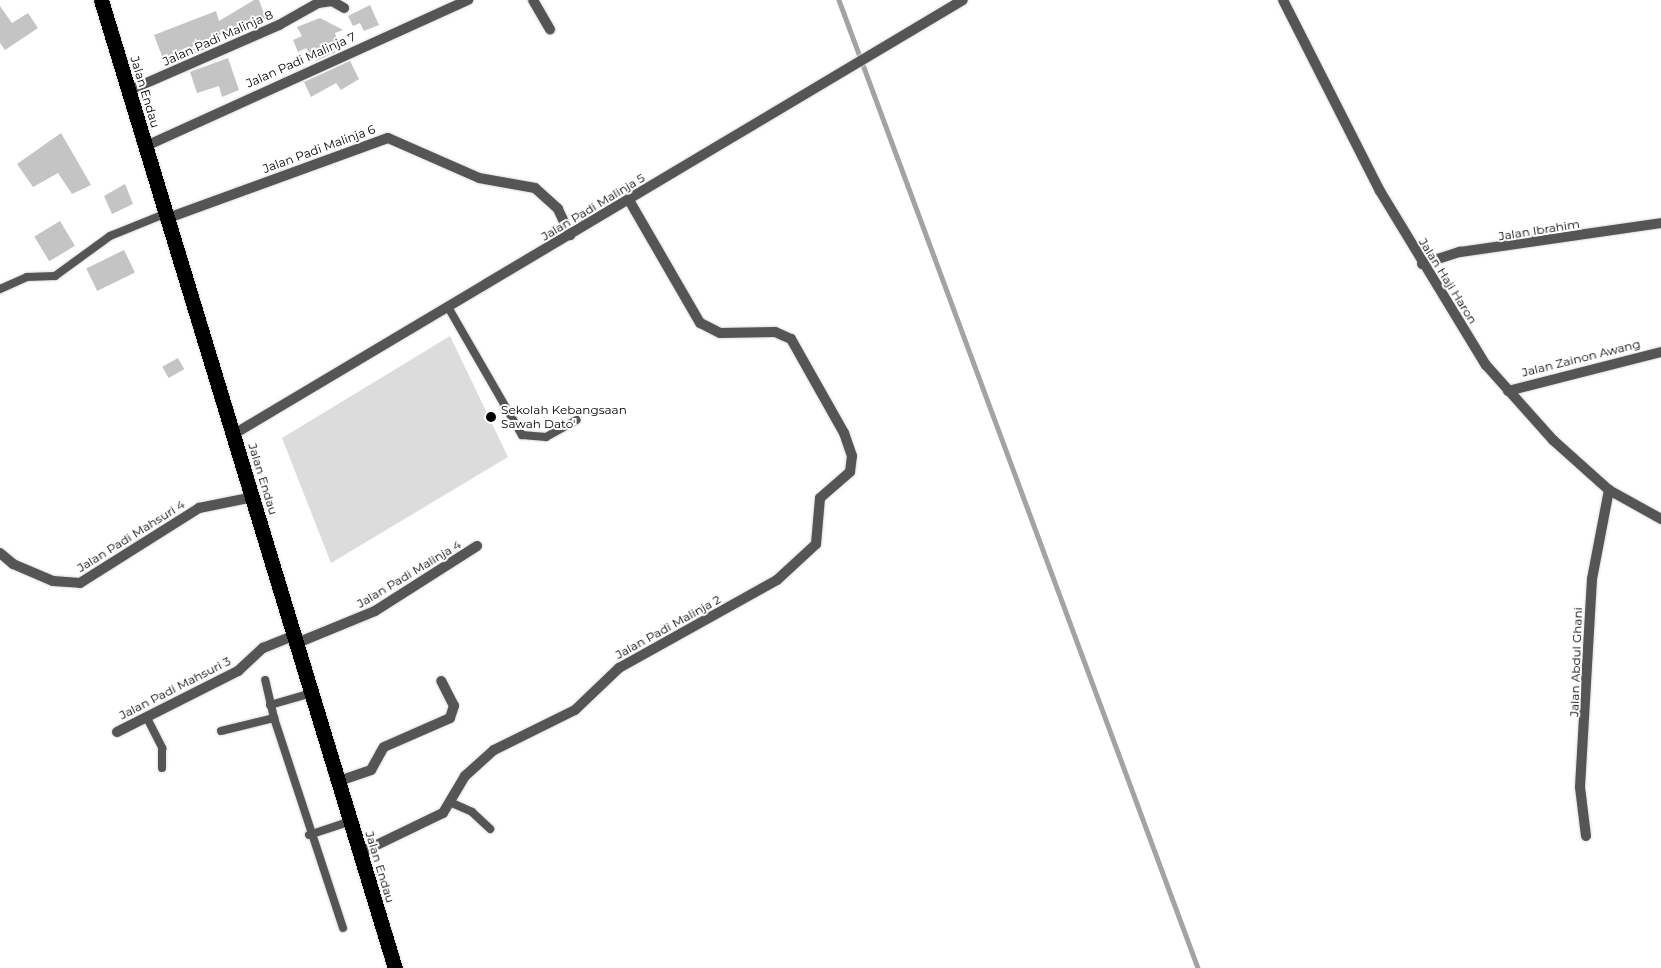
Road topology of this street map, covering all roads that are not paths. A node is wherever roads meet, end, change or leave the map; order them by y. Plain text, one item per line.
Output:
1 (101, 0) edge
2 (468, 0) edge
3 (533, 0) edge
4 (963, 0) edge
5 (1283, 0) edge
6 (344, 8) dead end
7 (550, 29) dead end
8 (128, 91) junction
9 (146, 146) junction
10 (629, 200) junction
11 (167, 216) junction
12 (1661, 224) edge
13 (570, 235) junction
14 (1422, 264) junction
15 (0, 289) edge
16 (448, 308) junction
17 (1661, 352) edge
18 (1508, 391) junction
19 (577, 420) dead end
20 (234, 434) junction
21 (1608, 490) junction
22 (253, 497) junction
23 (1661, 519) edge
24 (477, 546) dead end
25 (0, 553) edge
26 (296, 639) junction
27 (265, 680) dead end
28 (441, 681) dead end
29 (312, 693) junction
30 (270, 705) junction
31 (147, 718) junction
32 (274, 718) junction
33 (221, 731) dead end
34 (117, 732) dead end
35 (162, 768) dead end
36 (339, 781) junction
37 (452, 803) junction
38 (351, 821) junction
39 (490, 829) dead end
40 (309, 834) junction
41 (1586, 836) dead end
42 (360, 853) junction
43 (343, 928) dead end
44 (395, 968) edge

1 - 8 highway, Jalan Endau
2 - 9 street, Jalan Padi Malinja 7
3 - 7 street
4 - 10 street, Jalan Padi Malinja 5
5 - 14 street, Jalan Haji Haron
6 - 8 street, Jalan Padi Malinja 8
8 - 9 highway, Jalan Endau
9 - 11 highway, Jalan Endau
10 - 13 street, Jalan Padi Malinja 5
10 - 37 street, Jalan Padi Malinja 2
11 - 13 street, Jalan Padi Malinja 6
11 - 15 lane
11 - 20 highway, Jalan Endau
12 - 14 street, Jalan Ibrahim
13 - 16 street, Jalan Padi Malinja 5
14 - 18 street, Jalan Haji Haron
16 - 19 lane
16 - 20 street, Jalan Padi Malinja 5
17 - 18 street, Jalan Zainon Awang
18 - 21 street, Jalan Haji Haron
20 - 22 highway, Jalan Endau
21 - 23 street, Jalan Haji Haron
21 - 41 street, Jalan Abdul Ghani
22 - 25 street, Jalan Padi Mahsuri 4
22 - 26 highway, Jalan Endau
24 - 26 street, Jalan Padi Malinja 4
26 - 29 highway, Jalan Endau
26 - 31 street, Jalan Padi Mahsuri 3
27 - 30 lane
28 - 36 street
29 - 30 lane
29 - 36 highway, Jalan Endau
30 - 32 lane
31 - 34 street, Jalan Padi Mahsuri 3
31 - 35 lane
32 - 33 lane
32 - 40 lane
36 - 38 highway, Jalan Endau
37 - 39 lane
37 - 42 street, Jalan Padi Malinja 2
38 - 40 lane
38 - 42 highway, Jalan Endau
40 - 43 lane
42 - 44 highway, Jalan Endau

